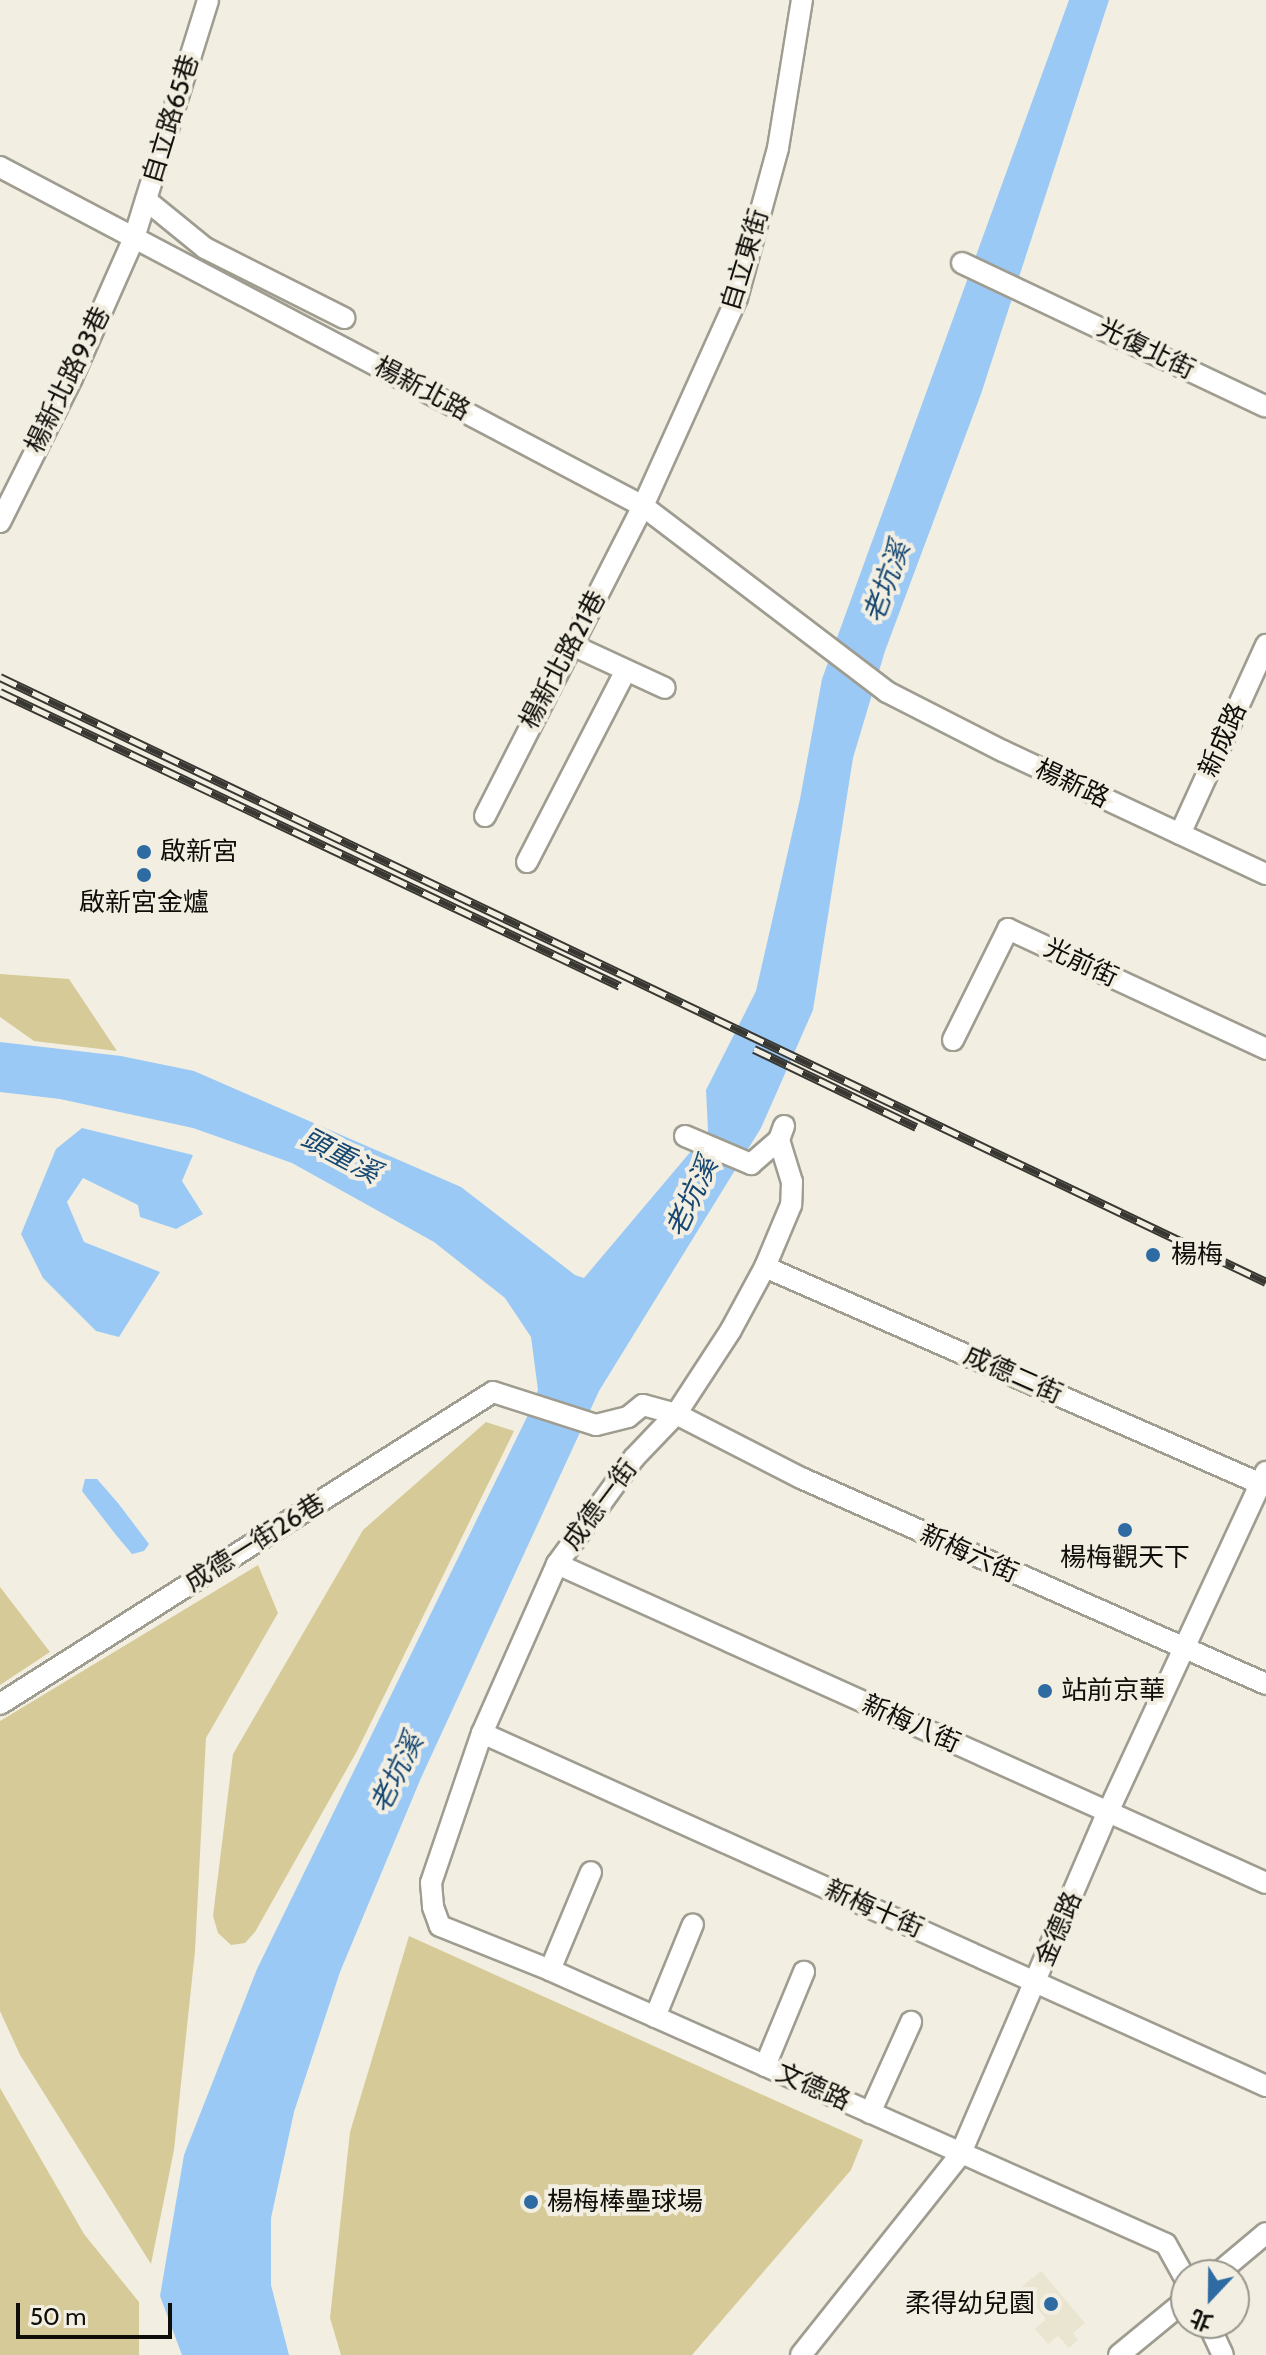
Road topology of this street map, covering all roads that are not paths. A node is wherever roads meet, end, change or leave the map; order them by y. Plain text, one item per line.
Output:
1 (208, 0) edge
2 (802, 0) edge
3 (0, 167) edge
4 (146, 200) junction
5 (134, 238) junction
6 (967, 265) dead end
7 (344, 318) dead end
8 (1266, 407) edge
9 (643, 506) junction
10 (0, 522) edge
11 (572, 645) junction
12 (1266, 645) edge
13 (823, 646) joint
14 (625, 672) junction
15 (665, 688) dead end
16 (485, 816) dead end
17 (1180, 834) junction
18 (527, 862) dead end
19 (1266, 874) edge
20 (953, 1040) dead end
21 (1266, 1049) edge
22 (685, 1136) dead end
23 (765, 1267) junction
24 (676, 1414) junction
25 (1263, 1478) edge
26 (557, 1564) junction
27 (1187, 1647) junction
28 (1266, 1684) edge
29 (0, 1704) edge
30 (482, 1733) junction
31 (1108, 1812) junction
32 (591, 1872) dead end
33 (1266, 1883) edge
34 (433, 1907) joint
35 (693, 1924) dead end
36 (550, 1970) junction
37 (804, 1972) dead end
38 (1037, 1982) junction
39 (655, 2017) junction
40 (911, 2022) dead end
41 (765, 2066) junction
42 (1266, 2086) edge
43 (870, 2113) junction
44 (960, 2155) junction
45 (1266, 2233) edge
46 (1174, 2259) edge
47 (1235, 2259) edge
48 (1170, 2313) edge
49 (801, 2355) edge
50 (1119, 2355) edge

1 - 4 street, 自立路65巷
2 - 9 street, 自立東街
3 - 5 street, 楊新北路
4 - 5 street, 自立路65巷
4 - 7 street
5 - 9 street, 楊新北路
5 - 10 street, 楊新北路93巷
6 - 8 street, 光復北街
9 - 11 street, 楊新北路21巷
9 - 13 street, 楊新北路
11 - 14 street
11 - 16 street, 楊新北路21巷
12 - 17 street, 新成路
13 - 17 street, 楊新路
14 - 15 street
14 - 18 street
17 - 19 street, 楊新路
20 - 21 street, 光前街
22 - 23 street, 成德一街
23 - 24 street, 成德一街
23 - 25 street, 成德二街
24 - 26 street, 成德一街
24 - 27 street, 新梅六街
24 - 29 street, 成德一街26巷
25 - 27 street, 金德路
26 - 30 street, 成德一街
26 - 31 street, 新梅八街
27 - 28 street, 新梅六街
27 - 31 street, 金德路
30 - 34 street, 成德一街
30 - 38 street, 新梅十街
31 - 33 street, 新梅八街
31 - 38 street, 金德路
32 - 36 street
34 - 36 street, 文德路
35 - 39 street
36 - 39 street, 文德路
37 - 41 street
38 - 42 street, 新梅十街
38 - 44 street, 金德路
39 - 41 street, 文德路
40 - 43 street
41 - 43 street, 文德路
43 - 44 street, 文德路
44 - 46 street, 文德路
44 - 49 street, 金德路
45 - 47 street
48 - 50 street

